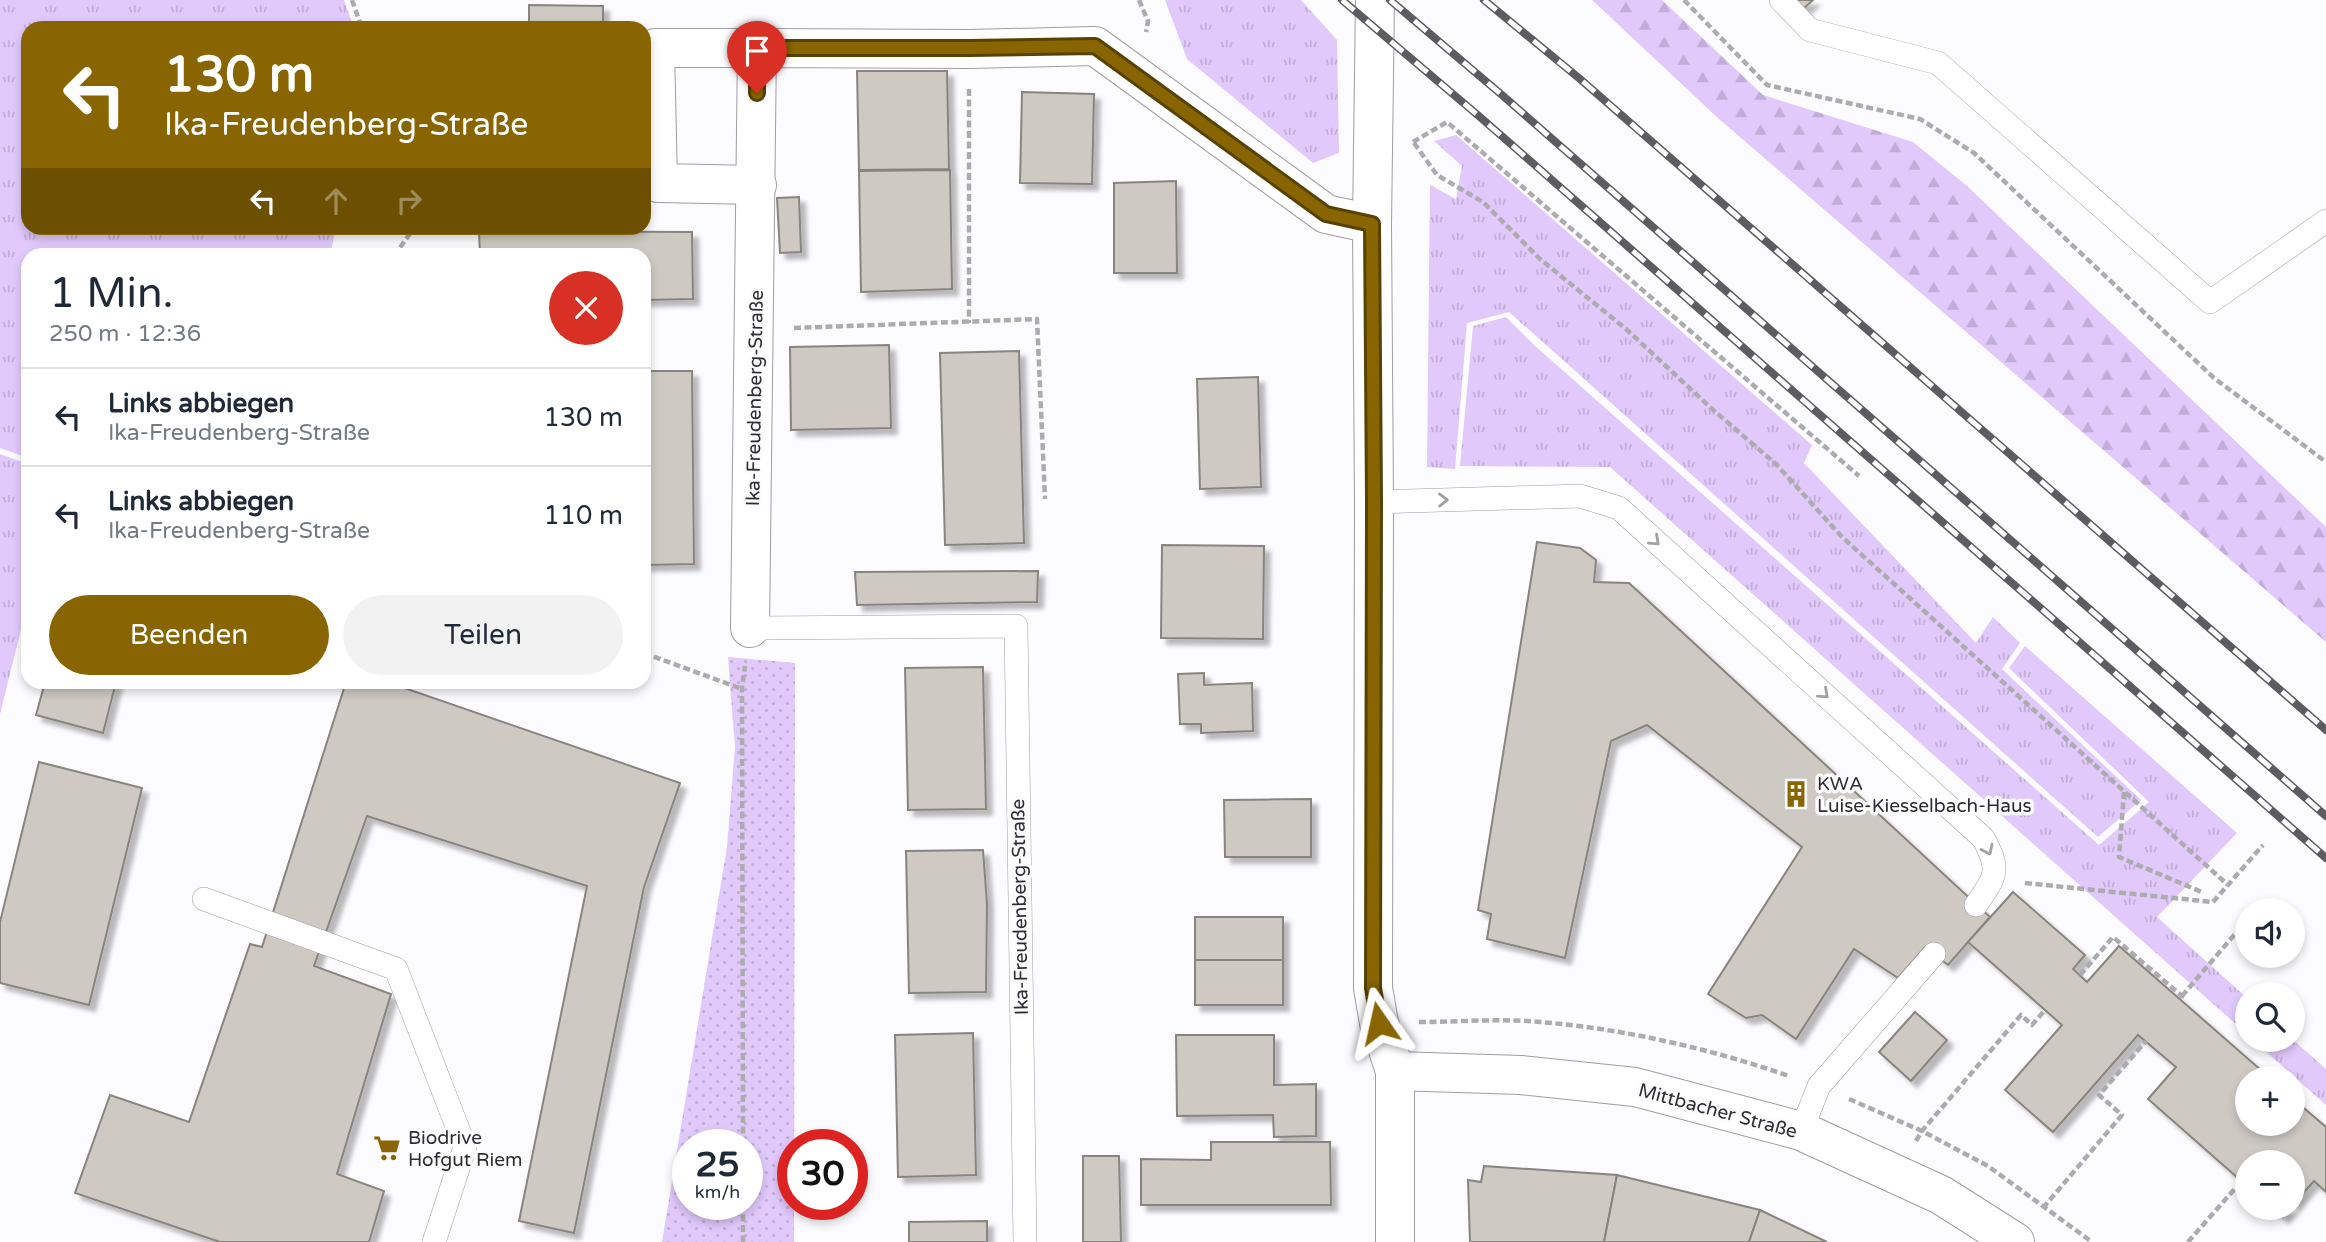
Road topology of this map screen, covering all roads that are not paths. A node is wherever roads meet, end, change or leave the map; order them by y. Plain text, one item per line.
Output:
1 (1375, 0) edge
2 (1781, 0) edge
3 (757, 48) junction
4 (757, 185) junction
5 (2326, 221) edge
6 (1372, 224) junction
7 (1374, 502) junction
8 (750, 628) joint
9 (204, 899) dead end
10 (1976, 905) dead end
11 (1934, 954) dead end
12 (1395, 1072) junction
13 (1801, 1130) junction
14 (2026, 1229) edge
15 (434, 1242) edge
16 (1025, 1242) edge
17 (1395, 1242) edge

1 - 6 street
2 - 5 lane
3 - 4 street, Ika-Freudenberg-Straße
3 - 4 street
3 - 6 street
4 - 8 street, Ika-Freudenberg-Straße
6 - 7 street
7 -> 10 lane
7 - 12 street
8 - 16 lane, Ika-Freudenberg-Straße
9 - 15 lane
11 - 13 lane
12 - 13 street, Mittbacher Straße
12 - 17 street
13 - 14 street, Mittbacher Straße

